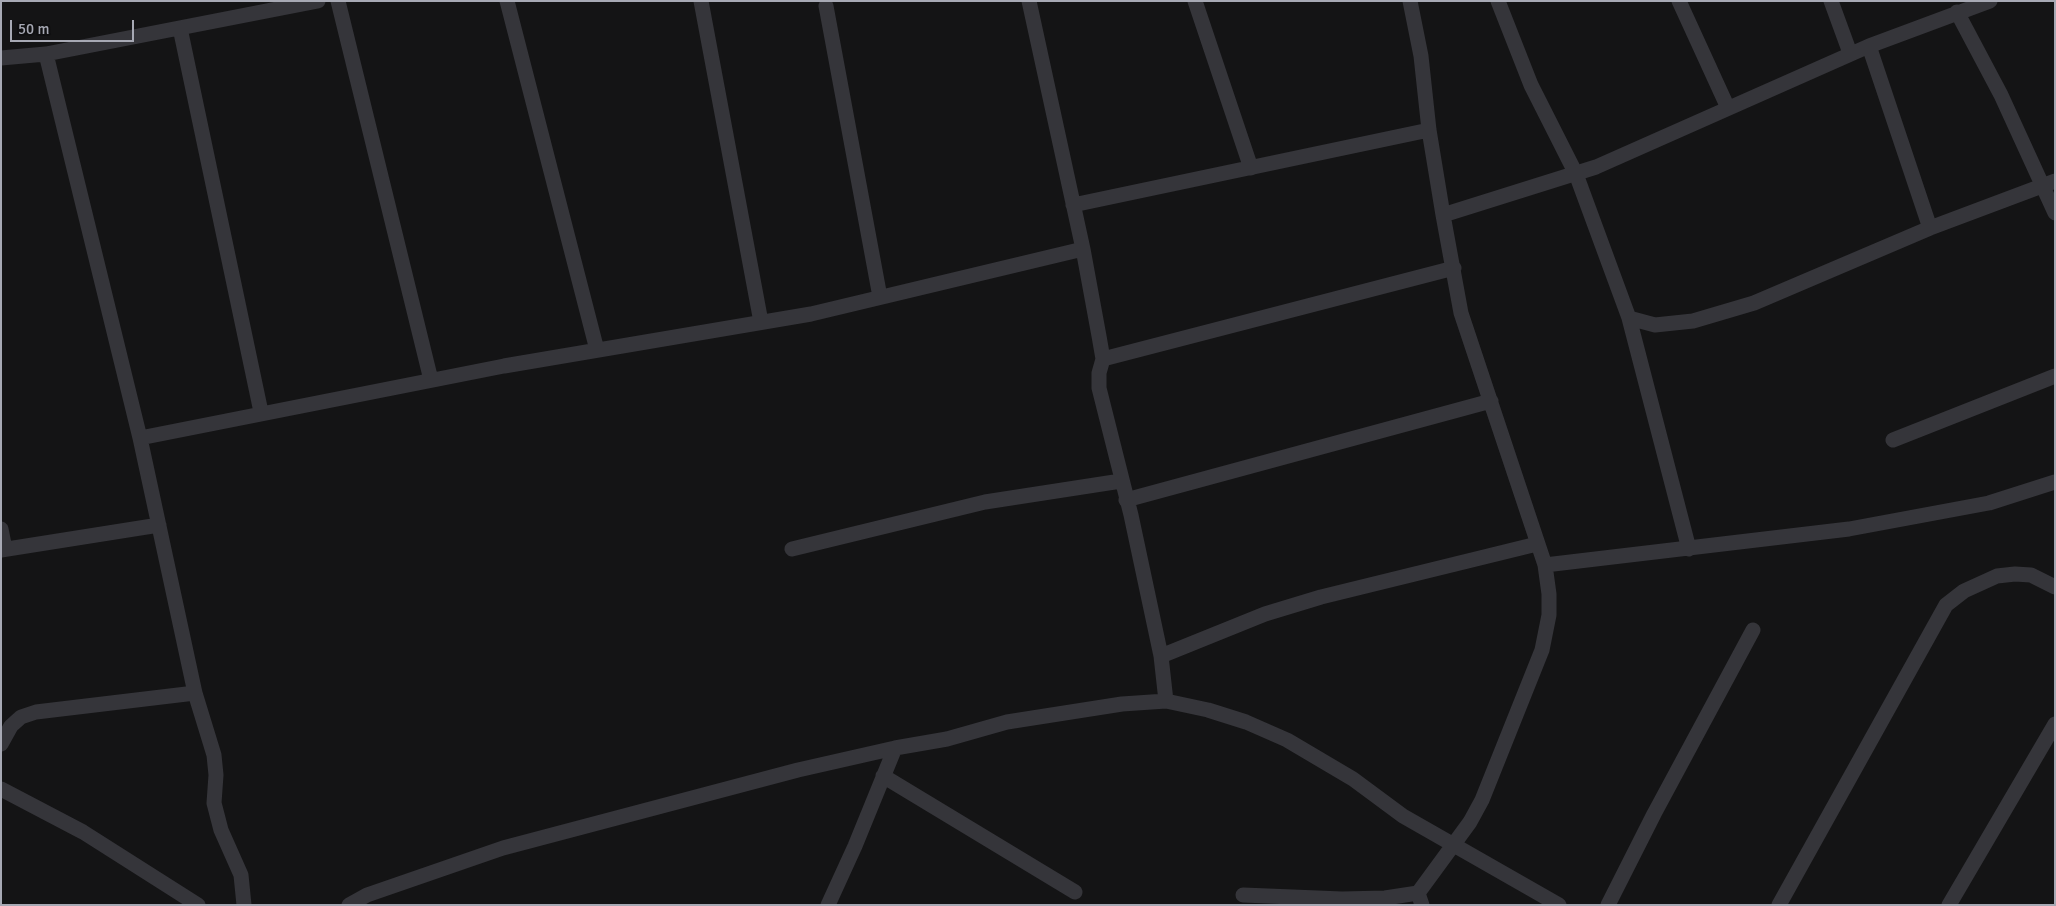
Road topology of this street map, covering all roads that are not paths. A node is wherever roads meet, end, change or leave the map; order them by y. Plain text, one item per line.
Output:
1 (318, 1) edge
2 (338, 1) edge
3 (507, 1) edge
4 (701, 1) edge
5 (1029, 1) edge
6 (1196, 1) edge
7 (1410, 1) edge
8 (1498, 1) edge
9 (1679, 1) edge
10 (1831, 1) edge
11 (1985, 2) edge
12 (826, 6) dead end
13 (1956, 12) junction
14 (180, 28) junction
15 (1869, 46) junction
16 (46, 54) junction
17 (1850, 54) junction
18 (1, 58) edge
19 (1728, 108) junction
20 (1429, 130) junction
21 (1251, 168) junction
22 (1576, 174) junction
23 (2049, 183) edge
24 (1074, 205) junction
25 (2055, 213) edge
26 (1443, 215) junction
27 (1930, 228) junction
28 (1084, 249) junction
29 (1454, 268) junction
30 (880, 297) junction
31 (1629, 318) junction
32 (760, 322) junction
33 (597, 350) junction
34 (1103, 359) junction
35 (2055, 376) edge
36 (431, 380) junction
37 (1491, 401) junction
38 (261, 412) junction
39 (140, 438) junction
40 (1893, 440) dead end
41 (1121, 481) junction
42 (2055, 482) edge
43 (1126, 500) junction
44 (159, 525) junction
45 (1, 529) edge
46 (1537, 544) junction
47 (3, 549) edge
48 (792, 549) dead end
49 (1689, 549) junction
50 (1545, 565) junction
51 (2055, 586) edge
52 (1753, 630) dead end
53 (1161, 656) junction
54 (195, 693) junction
55 (1166, 701) junction
56 (2055, 724) edge
57 (1, 744) edge
58 (895, 748) junction
59 (884, 776) junction
60 (1, 789) edge
61 (1454, 845) junction
62 (1075, 892) dead end
63 (1244, 896) dead end
64 (1420, 899) edge
65 (198, 905) edge
66 (244, 905) edge
67 (349, 905) edge
68 (828, 905) edge
69 (1559, 905) edge
70 (1608, 905) edge
71 (1779, 905) edge
72 (1948, 905) edge

1 - 14 street
2 - 36 street
3 - 33 street
4 - 32 street
5 - 24 street
6 - 21 street
7 - 20 street
8 - 22 street
9 - 19 street
10 - 17 street
11 - 13 street
12 - 30 street
13 - 15 street
13 - 23 street
14 - 16 street
14 - 38 street
15 - 17 street
15 - 27 street
16 - 18 street
16 - 39 street
17 - 19 street
19 - 22 street
20 - 21 street
20 - 26 street
21 - 24 street
22 - 26 street
22 - 31 street
23 - 25 street
23 - 27 street
24 - 28 street
26 - 29 street
27 - 31 street
28 - 30 street
28 - 34 street
29 - 34 street
29 - 37 street
30 - 32 street
31 - 49 street
32 - 33 street
33 - 36 street
34 - 41 street
35 - 40 street
36 - 38 street
37 - 43 street
37 - 46 street
38 - 39 street
39 - 44 street
41 - 43 street
41 - 48 street
42 - 49 street
43 - 53 street
44 - 47 street
44 - 54 street
45 - 47 street
46 - 50 street
46 - 53 street
49 - 50 street
50 - 61 street
51 - 71 street
52 - 70 street
53 - 55 street
54 - 57 street
54 - 66 street
55 - 58 street
55 - 61 street
56 - 72 street
58 - 59 street
58 - 67 street
59 - 62 street
59 - 68 street
60 - 65 street
61 - 64 street
61 - 69 street
63 - 64 street

